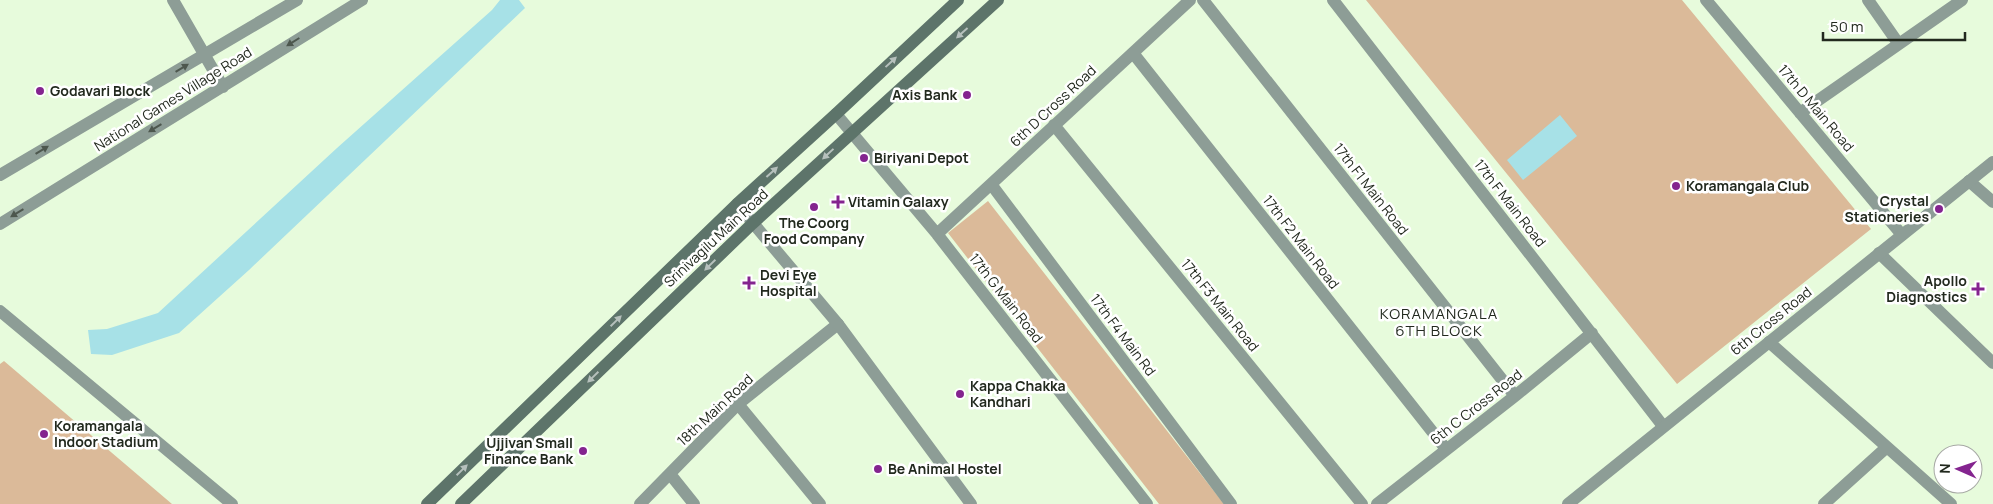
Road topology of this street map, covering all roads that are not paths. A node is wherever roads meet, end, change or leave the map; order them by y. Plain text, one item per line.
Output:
1 (173, 0) edge
2 (297, 0) edge
3 (362, 0) edge
4 (958, 0) edge
5 (998, 0) edge
6 (1190, 0) edge
7 (1203, 0) edge
8 (1333, 0) edge
9 (1706, 0) edge
10 (1868, 0) edge
11 (1962, 0) edge
12 (1898, 43) junction
13 (1133, 53) junction
14 (204, 54) junction
15 (223, 87) junction
16 (1800, 113) junction
17 (836, 114) junction
18 (1054, 125) junction
19 (852, 131) junction
20 (1993, 162) edge
21 (0, 175) edge
22 (1969, 181) junction
23 (991, 184) junction
24 (1993, 202) edge
25 (737, 204) junction
26 (0, 224) edge
27 (752, 224) junction
28 (938, 234) junction
29 (1902, 235) junction
30 (1879, 253) junction
31 (0, 311) edge
32 (838, 324) junction
33 (1592, 333) junction
34 (1768, 342) junction
35 (1993, 363) edge
36 (1515, 396) junction
37 (738, 404) junction
38 (1663, 426) junction
39 (1888, 447) junction
40 (1446, 449) junction
41 (670, 474) junction
42 (232, 504) edge
43 (427, 504) edge
44 (461, 504) edge
45 (640, 504) edge
46 (694, 504) edge
47 (820, 504) edge
48 (971, 504) edge
49 (1147, 504) edge
50 (1231, 504) edge
51 (1362, 504) edge
52 (1378, 504) edge
53 (1568, 504) edge
54 (1824, 504) edge
55 (1951, 504) edge

1 - 14 street
2 - 14 street, National Games Village Road
3 -> 15 street, National Games Village Road
17 -> 4 main road, Srinivagilu Main Road
5 -> 19 main road, Srinivagilu Main Road
6 - 13 street, 6th D Cross Road
7 - 36 street, 17th F1 Main Road
8 - 33 street, 17th F Main Road
9 - 16 street, 17th D Main Road
10 - 12 street
11 - 12 street
12 - 16 street
13 - 18 street, 6th D Cross Road
13 - 40 street, 17th F2 Main Road
14 - 15 street
21 -> 14 street, National Games Village Road
15 -> 26 street, National Games Village Road
16 - 29 street, 17th D Main Road
17 - 19 street, 17th G Main Road
25 -> 17 main road, Srinivagilu Main Road
18 - 23 street, 6th D Cross Road
18 - 51 street, 17th F3 Main Road
19 -> 27 main road, Srinivagilu Main Road
19 - 28 street, 17th G Main Road
20 - 22 street, 6th Cross Road
22 - 24 street
22 - 29 street, 6th Cross Road
23 - 28 street, 6th D Cross Road
23 - 50 street, 17th F4 Main Rd
25 - 27 street
43 -> 25 main road, Srinivagilu Main Road
27 - 32 street
27 -> 44 main road, Srinivagilu Main Road
28 - 49 street, 17th G Main Road
29 - 30 street, 6th Cross Road
30 - 34 street, 6th Cross Road
30 - 35 street
31 - 42 street
32 - 37 street, 18th Main Road
32 - 48 street
33 - 36 street, 6th C Cross Road
33 - 38 street, 17th F Main Road
34 - 38 street, 6th Cross Road
34 - 39 street
36 - 40 street, 6th C Cross Road
37 - 41 street, 18th Main Road
37 - 47 street
38 - 53 street, 6th Cross Road
39 - 54 street
39 - 55 street
40 - 52 street, 6th C Cross Road
41 - 45 street, 18th Main Road
41 - 46 street

